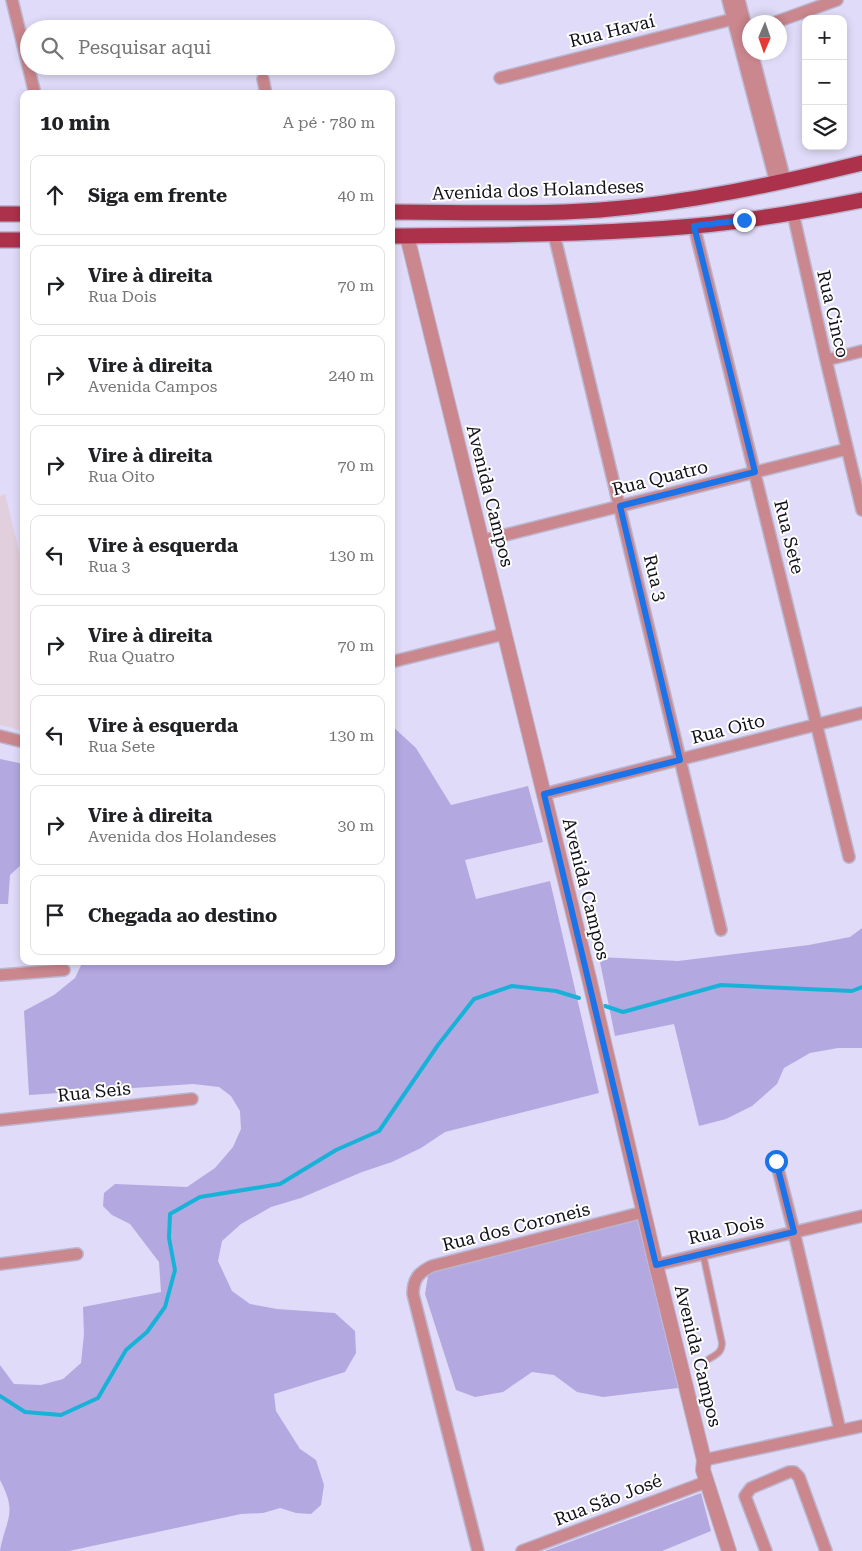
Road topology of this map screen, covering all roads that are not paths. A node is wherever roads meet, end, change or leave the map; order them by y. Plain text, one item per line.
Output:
1 (12, 0) edge
2 (728, 0) edge
3 (739, 0) edge
4 (837, 0) edge
5 (742, 15) edge
6 (787, 18) edge
7 (733, 19) junction
8 (742, 31) edge
9 (20, 33) edge
10 (752, 60) edge
11 (754, 60) edge
12 (30, 75) edge
13 (500, 78) dead end
14 (262, 79) dead end
15 (34, 90) edge
16 (265, 90) edge
17 (862, 162) edge
18 (780, 182) junction
19 (862, 200) edge
20 (395, 212) edge
21 (0, 214) edge
22 (20, 214) edge
23 (793, 214) junction
24 (694, 226) junction
25 (554, 234) junction
26 (395, 236) edge
27 (407, 236) junction
28 (0, 240) edge
29 (20, 240) edge
30 (862, 351) edge
31 (826, 360) junction
32 (847, 449) junction
33 (755, 472) junction
34 (620, 506) junction
35 (862, 510) edge
36 (482, 541) junction
37 (504, 634) junction
38 (395, 661) edge
39 (862, 713) edge
40 (816, 725) junction
41 (0, 736) edge
42 (20, 741) edge
43 (680, 760) junction
44 (544, 794) junction
45 (849, 857) dead end
46 (721, 930) dead end
47 (64, 970) dead end
48 (0, 976) edge
49 (192, 1099) dead end
50 (0, 1120) edge
51 (776, 1161) dead end
52 (644, 1212) junction
53 (862, 1216) edge
54 (794, 1232) junction
55 (77, 1254) dead end
56 (703, 1254) junction
57 (0, 1264) edge
58 (656, 1265) junction
59 (709, 1359) dead end
60 (862, 1426) edge
61 (840, 1430) junction
62 (704, 1460) junction
63 (706, 1482) junction
64 (478, 1551) edge
65 (522, 1551) edge
66 (729, 1551) edge
67 (766, 1551) edge
68 (826, 1551) edge

1 - 9 street
2 - 7 street
3 - 5 street
4 - 6 street
7 - 8 street
7 - 13 street, Rua Havaí
10 - 18 street
11 - 18 street
12 - 15 street
14 - 16 street
17 - 18 main road, Avenida dos Holandeses
18 - 20 main road, Avenida dos Holandeses
19 - 23 main road
21 - 22 main road
23 - 24 main road
23 - 31 street, Rua Cinco
24 - 25 main road
24 - 33 street, Rua Sete
25 - 27 main road
25 - 34 street, Rua 3
26 - 27 main road
27 - 36 street, Avenida Campos
28 - 29 main road
30 - 31 street
31 - 32 street, Rua Cinco
32 - 33 street, Rua Quatro
32 - 35 street, Rua Cinco
33 - 34 street, Rua Quatro
33 - 40 street, Rua Sete
34 - 36 street, Rua Quatro
34 - 43 street, Rua 3
36 - 37 street, Avenida Campos
37 - 38 street
37 - 44 street, Avenida Campos
39 - 40 street, Rua Oito
40 - 43 street, Rua Oito
40 - 45 street, Rua Sete
41 - 42 street
43 - 44 street, Rua Oito
43 - 46 street, Rua 3
44 - 52 street, Avenida Campos
47 - 48 street
49 - 50 street, Rua Seis
51 - 54 street
52 - 58 street, Avenida Campos
52 - 64 street, Rua dos Coroneis
53 - 54 street, Rua Dois
54 - 56 street, Rua Dois
54 - 61 street
55 - 57 street
56 - 58 street, Rua Dois
56 - 59 lane
58 - 62 street, Avenida Campos
60 - 61 street
61 - 62 street
62 - 63 street, Avenida Campos
63 - 65 street, Rua São José
63 - 66 street, Avenida Campos
67 - 68 street

